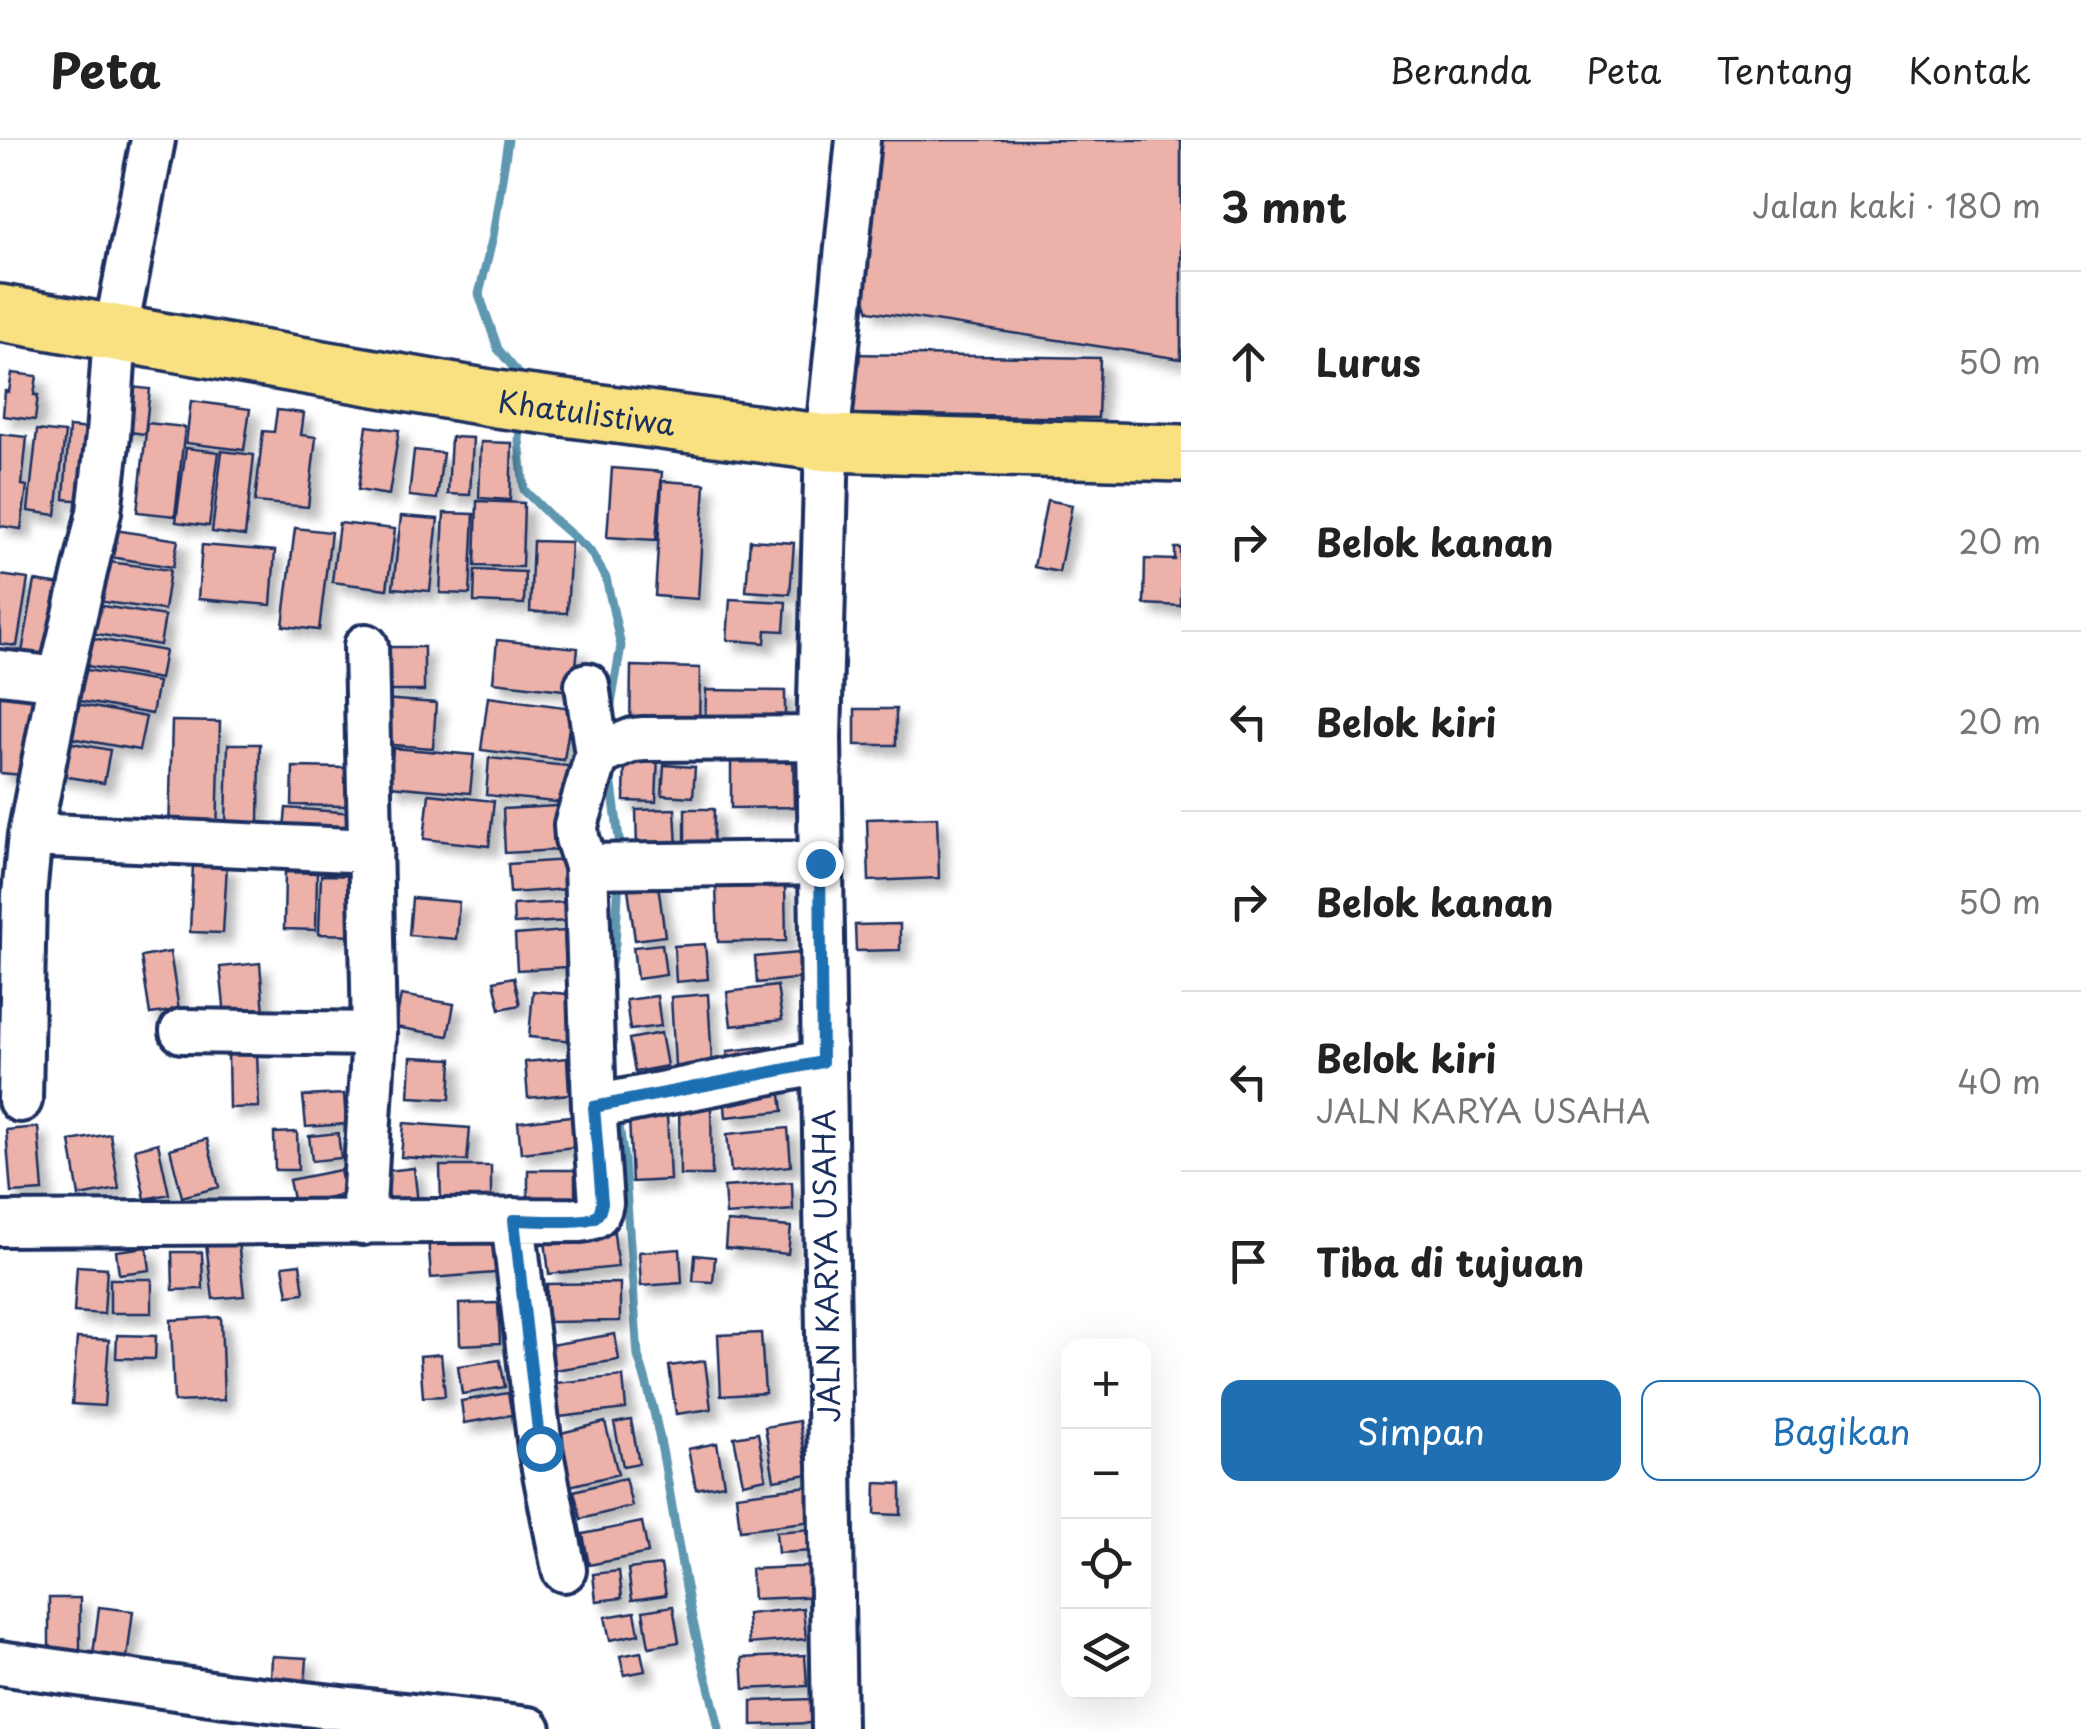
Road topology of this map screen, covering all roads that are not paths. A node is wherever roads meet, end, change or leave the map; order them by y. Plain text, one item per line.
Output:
1 (153, 140) edge
2 (858, 140) edge
3 (0, 314) edge
4 (115, 335) junction
5 (827, 443) junction
6 (1181, 453) edge
7 (366, 646) dead end
8 (0, 672) edge
9 (60, 679) junction
10 (587, 686) dead end
11 (819, 738) junction
12 (606, 752) junction
13 (30, 835) junction
14 (371, 851) junction
15 (820, 863) junction
16 (608, 866) junction
17 (182, 1031) dead end
18 (374, 1034) junction
19 (822, 1062) junction
20 (20, 1100) dead end
21 (611, 1104) junction
22 (514, 1220) junction
23 (363, 1223) junction
24 (0, 1224) edge
25 (564, 1570) dead end
26 (0, 1663) edge
27 (530, 1729) edge
28 (834, 1729) edge

1 - 4 street
2 - 5 street, JALN KARYA USAHA
3 - 4 highway, Khatulistiwa
4 - 5 highway, Khatulistiwa
4 - 9 street
5 - 6 highway, Khatulistiwa
5 - 11 street, JALN KARYA USAHA
7 - 14 street
8 - 9 street
9 - 13 street
10 - 12 street
11 - 12 street
11 - 15 street, JALN KARYA USAHA
12 - 16 street
13 - 14 street
13 - 20 street
14 - 18 street
15 - 16 street
15 - 19 street, JALN KARYA USAHA
16 - 21 street
17 - 18 street
18 - 23 street
19 - 21 street
19 - 28 street, JALN KARYA USAHA
21 - 22 street
22 - 23 street
22 - 25 street
23 - 24 street
26 - 27 street

